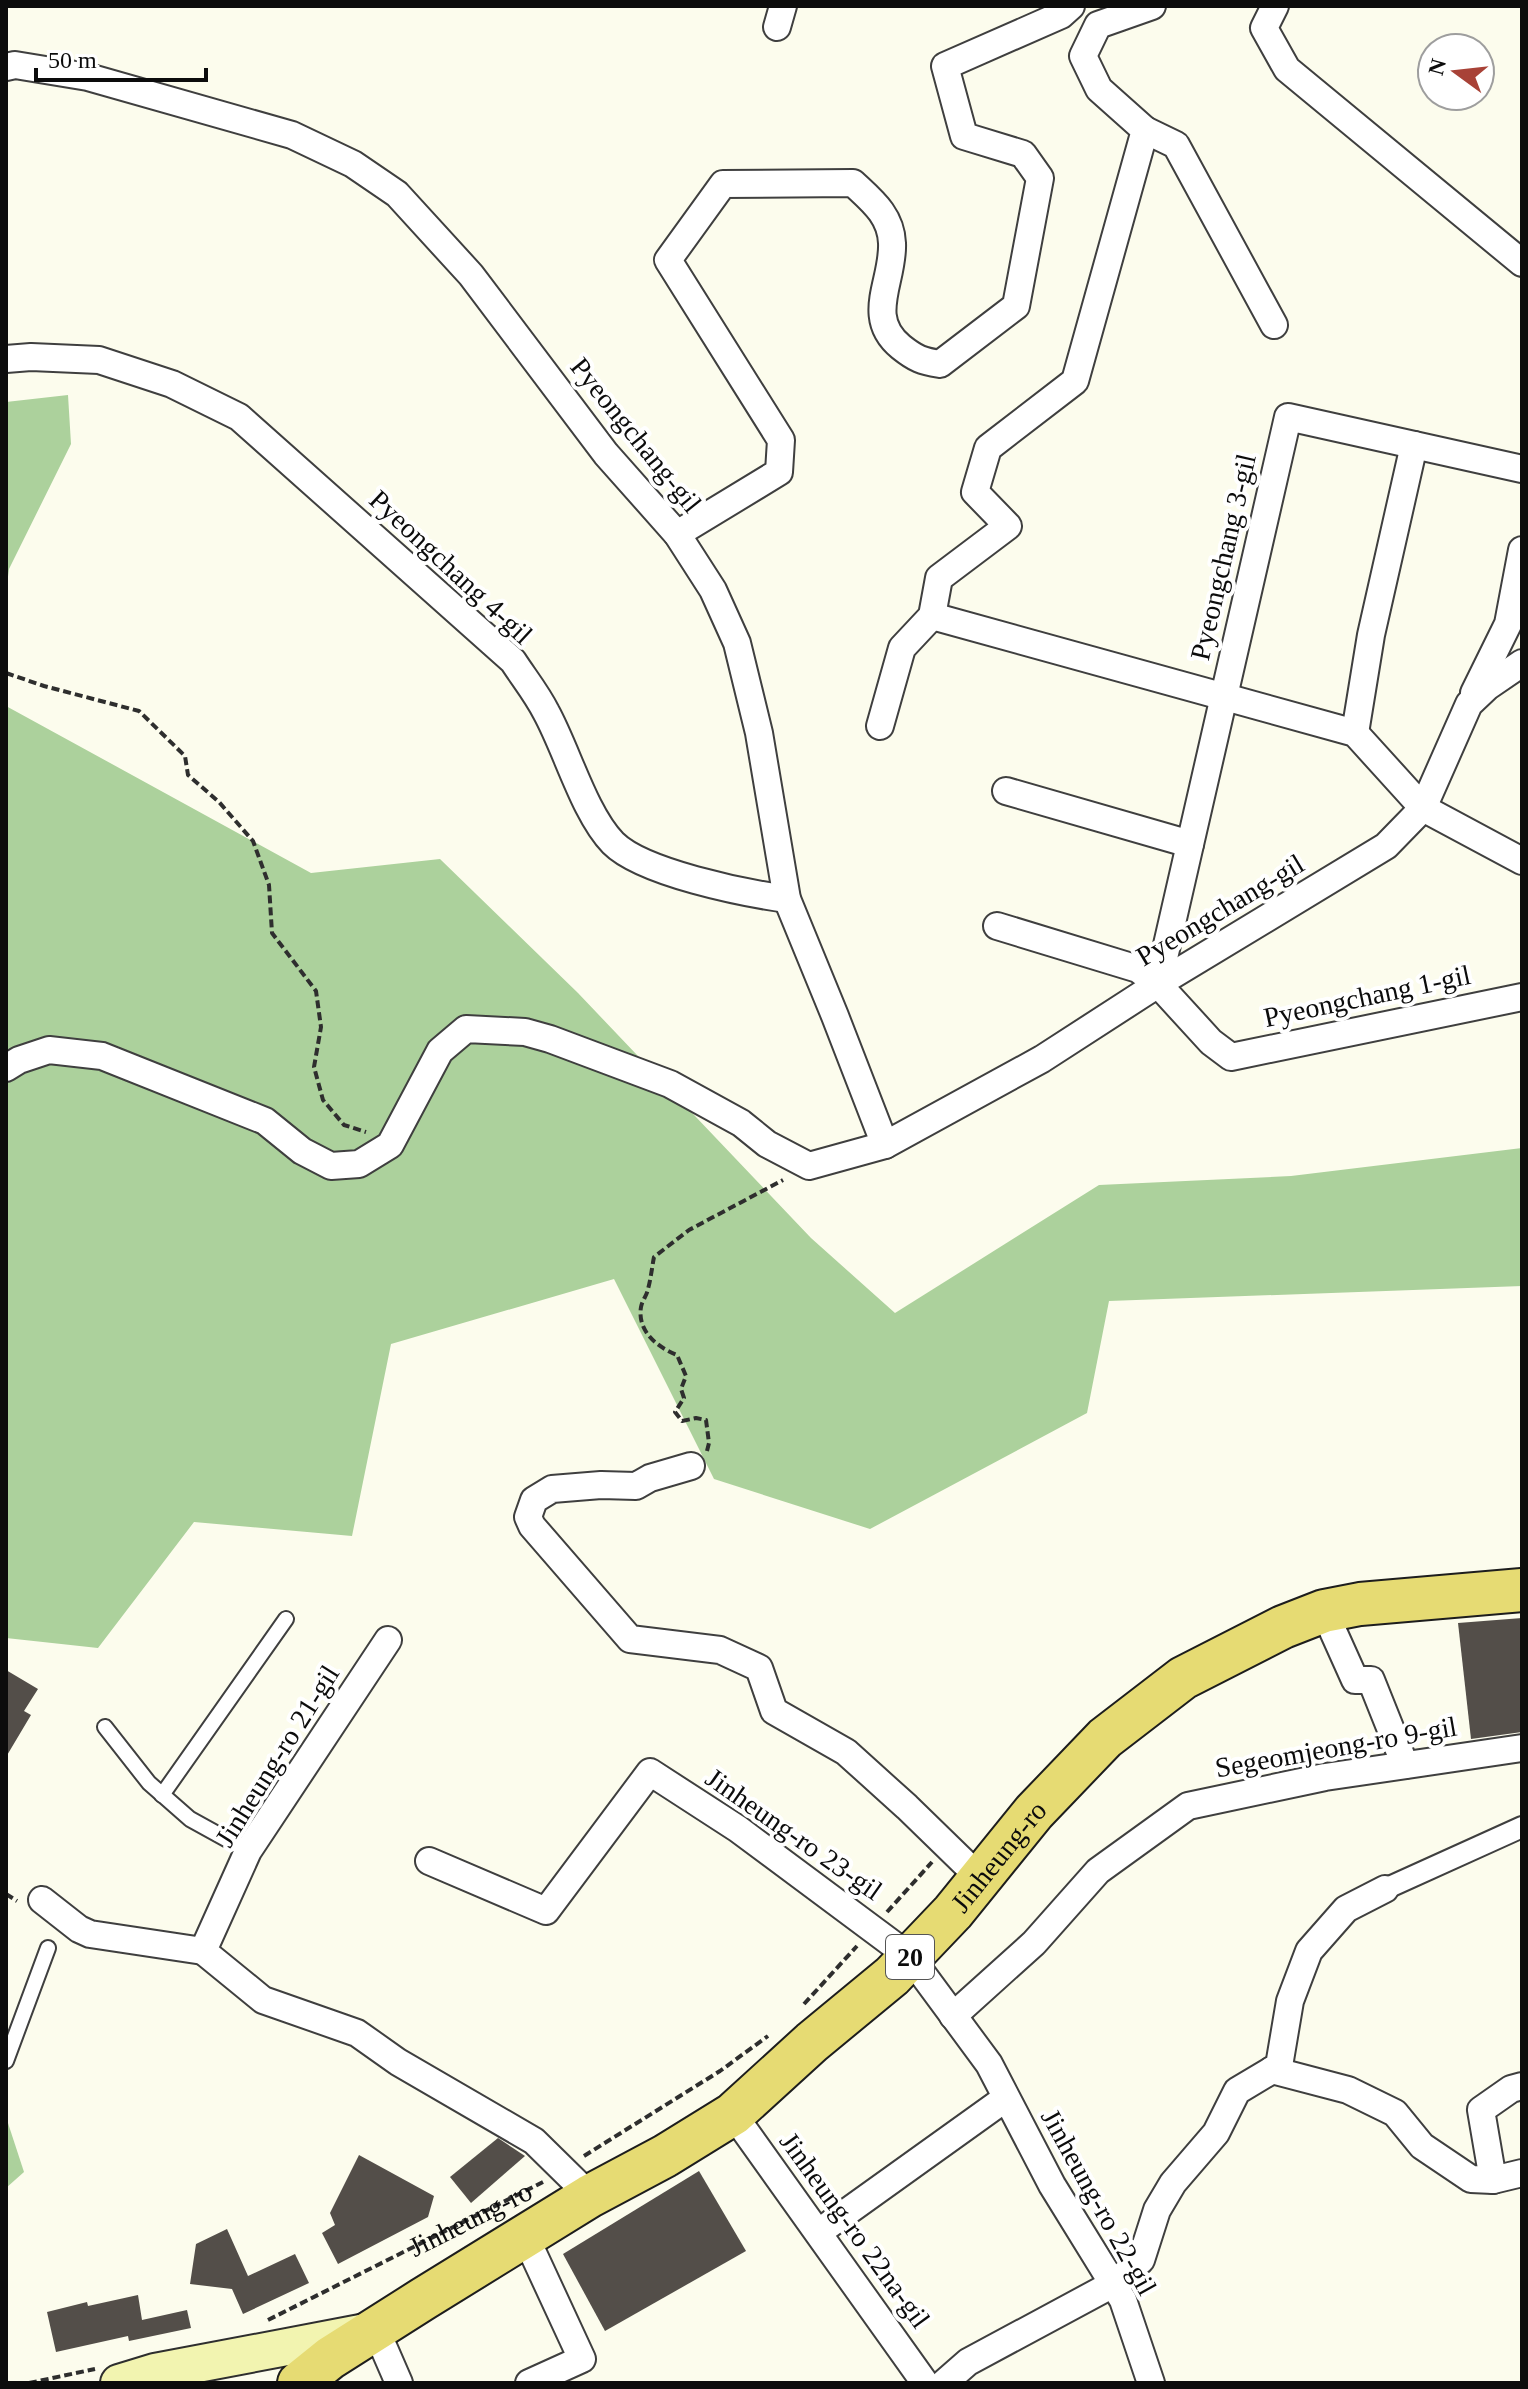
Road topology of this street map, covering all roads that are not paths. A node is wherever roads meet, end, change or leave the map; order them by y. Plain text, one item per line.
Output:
1 (1071, 6) edge
2 (1152, 6) edge
3 (1275, 6) edge
4 (6, 67) edge
5 (1145, 130) junction
6 (1522, 263) edge
7 (1274, 325) dead end
8 (6, 359) edge
9 (1414, 445) junction
10 (1522, 469) edge
11 (677, 534) junction
12 (1522, 550) edge
13 (932, 616) junction
14 (1522, 663) edge
15 (1224, 697) junction
16 (1469, 704) junction
17 (880, 726) dead end
18 (1355, 733) junction
19 (1006, 791) dead end
20 (1423, 808) junction
21 (1190, 844) junction
22 (1522, 861) edge
23 (787, 899) junction
24 (997, 926) dead end
25 (1158, 984) junction
26 (1522, 997) edge
27 (6, 1068) edge
28 (885, 1145) junction
29 (691, 1466) road end
30 (1522, 1590) edge
31 (1324, 1611) junction
32 (286, 1619) dead end
33 (388, 1640) dead end
34 (105, 1727) dead end
35 (1522, 1748) edge
36 (1405, 1765) junction
37 (162, 1795) junction
38 (1522, 1827) edge
39 (248, 1851) junction
40 (429, 1861) dead end
41 (981, 1879) junction
42 (1385, 1889) joint
43 (42, 1900) dead end
44 (48, 1948) dead end
45 (203, 1951) junction
46 (910, 1957) junction
47 (953, 2016) junction
48 (6, 2061) edge
49 (1272, 2070) junction
50 (1522, 2086) edge
51 (1006, 2098) junction
52 (733, 2114) junction
53 (1522, 2173) edge
54 (1493, 2180) junction
55 (577, 2183) junction
56 (819, 2232) junction
57 (526, 2238) junction
58 (1113, 2284) junction
59 (376, 2330) junction
60 (152, 2377) edge
61 (119, 2383) edge
62 (299, 2383) edge
63 (399, 2383) edge
64 (529, 2383) edge
65 (925, 2383) edge
66 (944, 2383) edge
67 (1151, 2383) edge

1 - 11 street
2 - 5 street
3 - 6 street
4 - 11 street, Pyeongchang-gil
5 - 7 street
5 - 13 street
8 - 23 street, Pyeongchang 4-gil
9 - 10 street, Pyeongchang 3-gil
9 - 15 street, Pyeongchang 3-gil
9 - 18 street
11 - 23 street, Pyeongchang-gil
12 - 16 street
13 - 15 street, Pyeongchang 3-gil
13 - 17 street
14 - 16 street, Pyeongchang-gil
15 - 18 street, Pyeongchang 3-gil
15 - 21 street, Pyeongchang 3-gil
16 - 20 street, Pyeongchang-gil
18 - 20 street
19 - 21 street
20 - 22 street
20 - 25 street, Pyeongchang-gil
21 - 25 street, Pyeongchang 3-gil
23 - 28 street, Pyeongchang-gil
24 - 25 street
25 - 26 street, Pyeongchang 1-gil
25 - 28 street, Pyeongchang-gil
27 - 28 street, Pyeongchang-gil
29 - 41 street
30 - 31 main road, Jinheung-ro / 20
31 - 36 street
31 - 41 main road, Jinheung-ro / 20
32 - 37 lane
33 - 39 street, Jinheung-ro 21-gil
34 - 37 lane
35 - 36 street, Segeomjeong-ro 9-gil
36 - 47 street, Segeomjeong-ro 9-gil
37 - 39 lane
38 - 42 street
39 - 45 street, Jinheung-ro 21-gil
40 - 46 street, Jinheung-ro 23-gil
41 - 46 main road, Jinheung-ro / 20
42 - 49 street
43 - 45 street
44 - 48 lane
45 - 55 street
46 - 47 street, Jinheung-ro 22-gil
46 - 52 main road, Jinheung-ro / 20
47 - 51 street, Jinheung-ro 22-gil
49 - 54 street
49 - 58 street, Jinheung-ro 22na-gil
50 - 54 street
51 - 56 street, Jinheung-ro 22-gil
51 - 58 street, Jinheung-ro 22-gil
52 - 55 main road, Jinheung-ro / 20
52 - 56 street, Jinheung-ro 22na-gil
53 - 54 street
55 - 57 main road, Jinheung-ro / 20
56 - 65 street, Jinheung-ro 22na-gil
57 - 59 main road, Jinheung-ro / 20
57 - 64 street, Jinheung-ro
58 - 66 street, Jinheung-ro 22na-gil
58 - 67 street, Jinheung-ro 22-gil
59 - 60 main road
59 - 62 main road, Jinheung-ro / 20
59 - 63 street
60 - 61 main road

